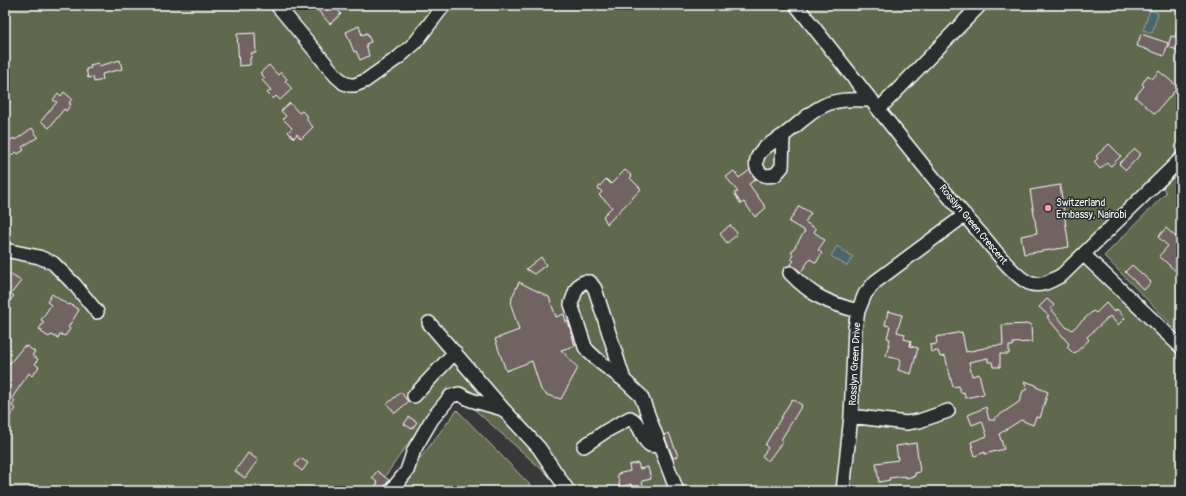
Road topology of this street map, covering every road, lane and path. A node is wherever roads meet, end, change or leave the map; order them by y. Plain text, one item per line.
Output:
1 (277, 5) edge
2 (444, 5) edge
3 (796, 5) edge
4 (980, 5) edge
5 (875, 104) junction
6 (783, 136) dead end
7 (1181, 159) edge
8 (965, 215) junction
9 (5, 250) edge
10 (1084, 255) junction
11 (790, 273) dead end
12 (858, 310) junction
13 (97, 312) dead end
14 (429, 323) dead end
15 (1181, 347) edge
16 (455, 352) junction
17 (624, 380) junction
18 (414, 396) dead end
19 (503, 409) junction
20 (948, 411) dead end
21 (851, 416) junction
22 (584, 446) dead end
23 (660, 446) junction
24 (391, 491) edge
25 (568, 491) edge
26 (677, 491) edge
27 (843, 491) edge

1 - 2 street
3 - 5 street, Rosslyn Green Crescent
4 - 5 street
5 - 6 street
5 - 8 street, Rosslyn Green Crescent
7 - 10 street, Rosslyn Green Crescent
8 - 10 street, Rosslyn Green Crescent
8 - 12 street, Rosslyn Green Drive
9 - 13 street
10 - 15 street
11 - 12 street
12 - 21 street, Rosslyn Green Drive
14 - 16 street
16 - 18 street
16 - 19 street
17 - 17 street
17 - 23 street
19 - 24 street
19 - 25 street
20 - 21 street
21 - 27 street, Rosslyn Green Drive
22 - 23 street
23 - 26 street

